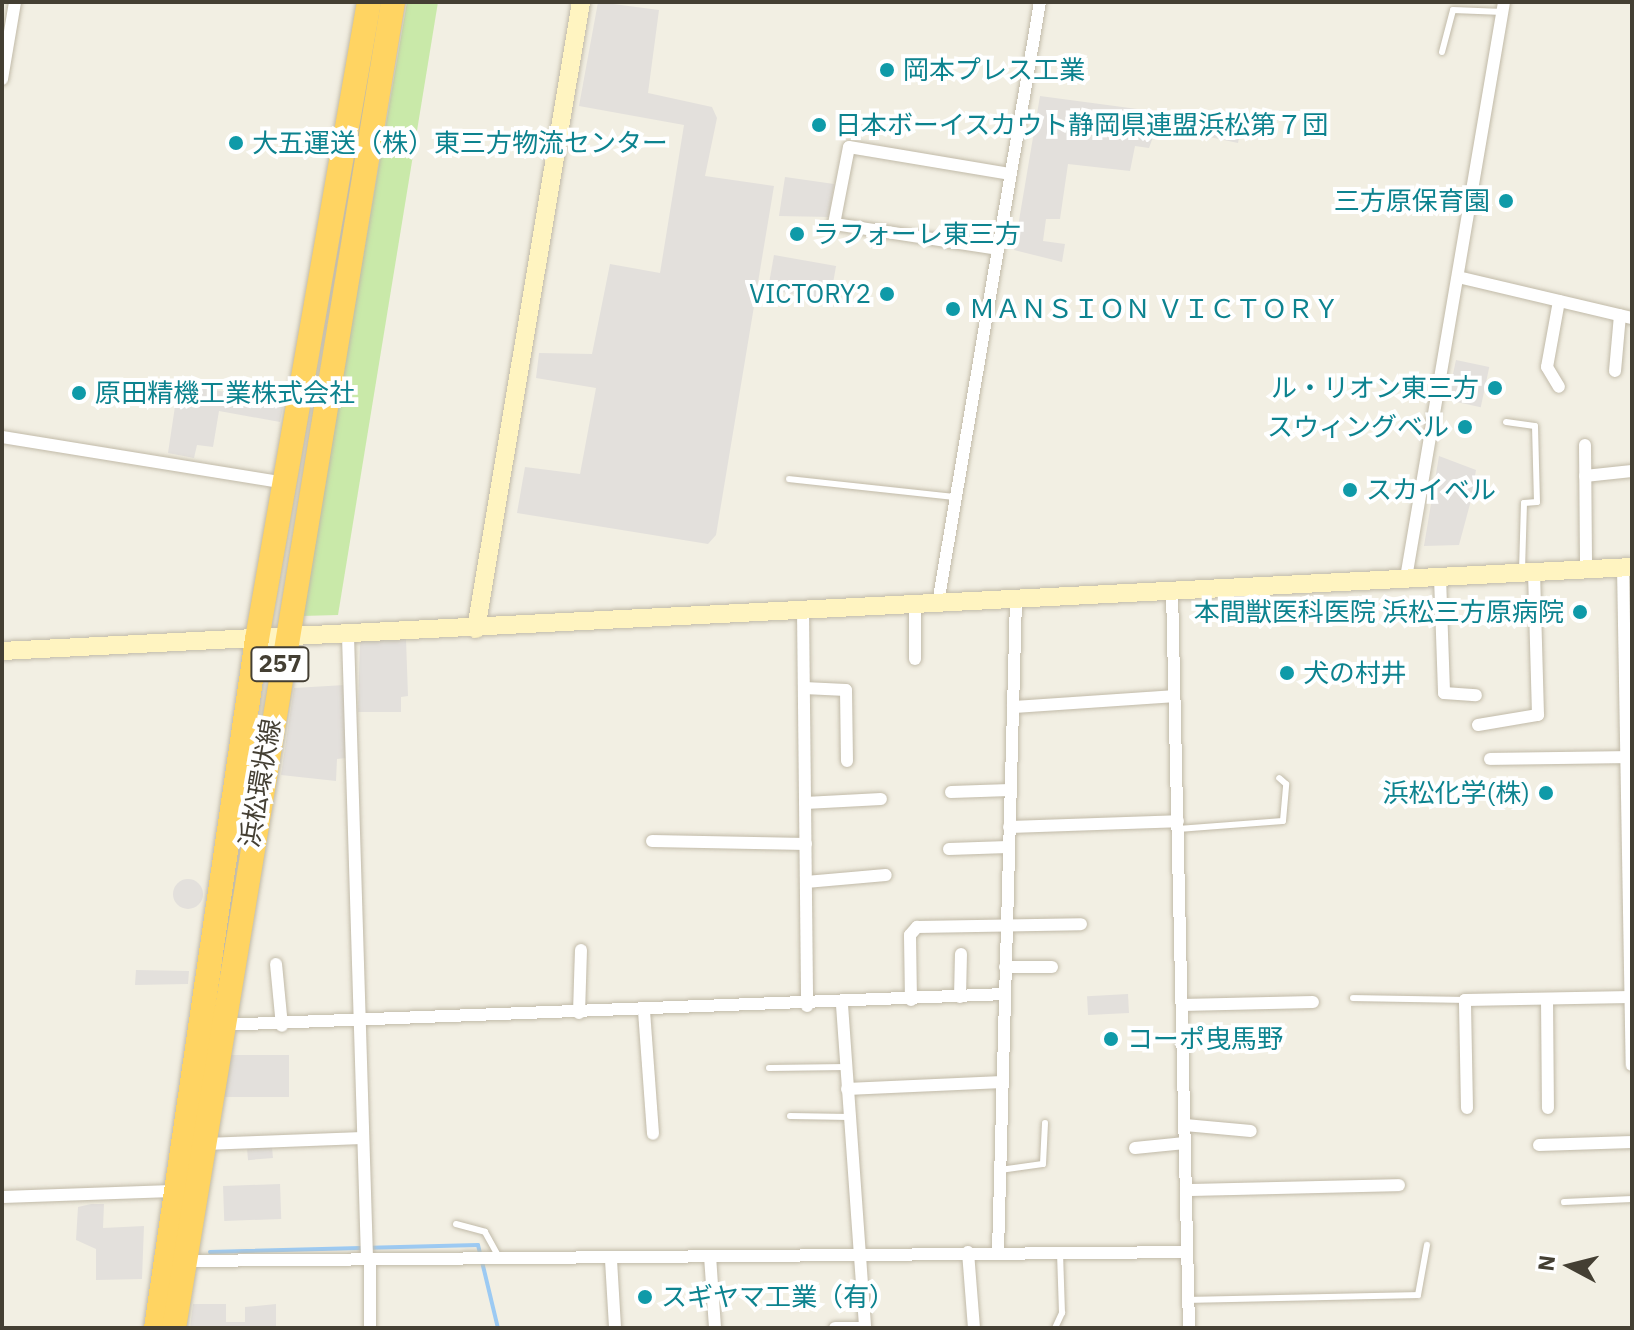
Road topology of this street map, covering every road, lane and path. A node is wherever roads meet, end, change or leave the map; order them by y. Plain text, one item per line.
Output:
1 (15, 2) edge
2 (369, 2) edge
3 (393, 2) edge
4 (581, 2) edge
5 (1040, 2) edge
6 (1503, 7) edge
7 (1442, 52) dead end
8 (2, 79) edge
9 (1011, 174) junction
10 (998, 249) junction
11 (1458, 277) junction
12 (1559, 301) junction
13 (1626, 316) edge
14 (1615, 371) dead end
15 (1559, 387) dead end
16 (1506, 422) dead end
17 (2, 437) edge
18 (1585, 445) dead end
19 (1632, 471) edge
20 (1585, 476) junction
21 (789, 479) dead end
22 (285, 483) junction
23 (956, 498) junction
24 (1628, 567) edge
25 (1586, 569) junction
26 (1528, 572) junction
27 (1440, 577) junction
28 (1406, 578) junction
29 (1172, 591) junction
30 (1016, 599) junction
31 (938, 603) junction
32 (915, 604) junction
33 (803, 610) junction
34 (476, 629) junction
35 (348, 636) junction
36 (284, 638) junction
37 (257, 639) junction
38 (2, 651) edge
39 (915, 659) dead end
40 (804, 688) junction
41 (1476, 695) dead end
42 (1174, 696) junction
43 (1013, 707) junction
44 (1478, 725) dead end
45 (1627, 757) junction
46 (1490, 759) dead end
47 (847, 761) dead end
48 (1279, 778) dead end
49 (1010, 790) junction
50 (951, 792) dead end
51 (881, 799) dead end
52 (805, 803) junction
53 (1178, 825) junction
54 (1009, 827) junction
55 (652, 841) dead end
56 (806, 844) junction
57 (1008, 847) junction
58 (949, 849) dead end
59 (886, 875) dead end
60 (1630, 880) edge
61 (806, 882) junction
62 (1081, 924) dead end
63 (1006, 925) junction
64 (581, 950) dead end
65 (1631, 950) edge
66 (961, 954) dead end
67 (276, 964) dead end
68 (1005, 967) junction
69 (1052, 967) dead end
70 (1004, 994) junction
71 (960, 997) junction
72 (1631, 997) edge
73 (1353, 998) dead end
74 (1547, 999) junction
75 (911, 1000) junction
76 (1465, 1000) junction
77 (1313, 1002) dead end
78 (842, 1005) junction
79 (1182, 1005) junction
80 (807, 1006) junction
81 (644, 1011) junction
82 (579, 1013) junction
83 (359, 1023) junction
84 (218, 1025) junction
85 (282, 1026) junction
86 (1632, 1065) edge
87 (846, 1067) junction
88 (769, 1068) dead end
89 (1002, 1082) junction
90 (847, 1089) junction
91 (1467, 1108) dead end
92 (1548, 1108) dead end
93 (790, 1116) dead end
94 (849, 1117) junction
95 (1045, 1123) dead end
96 (1185, 1125) junction
97 (1251, 1131) dead end
98 (653, 1134) dead end
99 (363, 1138) junction
100 (1632, 1142) edge
101 (1185, 1143) junction
102 (201, 1144) junction
103 (1539, 1145) dead end
104 (1135, 1148) dead end
105 (1000, 1170) junction
106 (1399, 1185) dead end
107 (1186, 1190) junction
108 (173, 1191) junction
109 (2, 1197) edge
110 (1632, 1199) edge
111 (1564, 1202) dead end
112 (456, 1224) dead end
113 (1427, 1245) dead end
114 (968, 1252) junction
115 (998, 1252) junction
116 (1187, 1252) junction
117 (368, 1253) junction
118 (859, 1253) junction
119 (1060, 1253) junction
120 (710, 1256) junction
121 (488, 1257) junction
122 (611, 1260) junction
123 (181, 1261) junction
124 (1188, 1300) junction
125 (156, 1328) edge
126 (174, 1328) edge
127 (370, 1328) edge
128 (615, 1328) edge
129 (715, 1328) edge
130 (835, 1328) edge
131 (865, 1328) edge
132 (974, 1328) edge
133 (1055, 1328) edge
134 (1189, 1328) edge

1 - 8 street
2 - 22 highway, 浜松環状線 / 257
3 - 36 highway, 浜松環状線 / 257
4 - 34 street
5 - 9 street
6 - 7 lane
6 - 11 street
9 - 10 street
9 - 10 street
10 - 23 street
11 - 12 street
11 - 28 street
12 - 13 street
12 - 15 street
13 - 14 street
16 - 26 lane
17 - 22 street
18 - 20 street
19 - 20 street
20 - 25 street
21 - 23 lane
22 - 37 highway, 浜松環状線 / 257
23 - 31 street
24 - 25 street
24 - 45 street
25 - 26 street
26 - 27 street
26 - 44 street
27 - 28 street
27 - 41 street
28 - 29 street
29 - 30 street
29 - 42 street
30 - 31 street
30 - 43 street
31 - 32 street
32 - 33 street
32 - 39 street
33 - 34 street
33 - 40 street
34 - 35 street
35 - 36 street
35 - 83 street
36 - 37 street
36 - 84 highway, 浜松環状線 / 257
37 - 38 street
37 - 108 highway, 浜松環状線 / 257
40 - 47 street
40 - 52 street
42 - 43 street
42 - 53 street
43 - 49 street
45 - 46 street
45 - 60 street
48 - 53 lane
49 - 50 street
49 - 54 street
51 - 52 street
52 - 56 street
53 - 54 street
53 - 79 street
54 - 57 street
55 - 56 street
56 - 61 street
57 - 58 street
57 - 63 street
59 - 61 street
60 - 65 street
61 - 80 street
62 - 63 street
63 - 68 street
63 - 75 street
64 - 82 street
65 - 72 street
66 - 71 street
67 - 85 street
68 - 69 street
68 - 70 street
70 - 71 street
70 - 89 street
71 - 75 street
72 - 74 street
72 - 86 street
73 - 76 lane
74 - 76 street
74 - 92 street
75 - 78 street
76 - 91 street
77 - 79 street
78 - 80 street
78 - 87 street
79 - 96 street
80 - 81 street
81 - 82 street
81 - 98 street
82 - 83 street
83 - 85 street
83 - 99 street
84 - 85 street
84 - 102 highway, 浜松環状線 / 257
87 - 88 lane
87 - 90 street
89 - 90 street
89 - 105 street
90 - 94 street
93 - 94 lane
94 - 118 street
95 - 105 lane
96 - 97 street
96 - 101 street
99 - 102 street
99 - 117 street
100 - 103 street
101 - 104 street
101 - 107 street
102 - 123 highway, 浜松環状線 / 257
105 - 115 street
106 - 107 street
107 - 116 street
108 - 109 street
108 - 125 highway, 浜松環状線 / 257
110 - 111 lane
112 - 121 lane
113 - 124 lane
114 - 115 street
114 - 118 street
114 - 132 street
115 - 119 street
116 - 119 street
116 - 124 street
117 - 121 street
117 - 123 street
117 - 127 street
118 - 120 street
118 - 131 street
119 - 133 lane
120 - 122 street
120 - 129 street
121 - 122 street
122 - 128 street
123 - 126 highway, 浜松環状線 / 257
124 - 134 street
130 - 131 street

